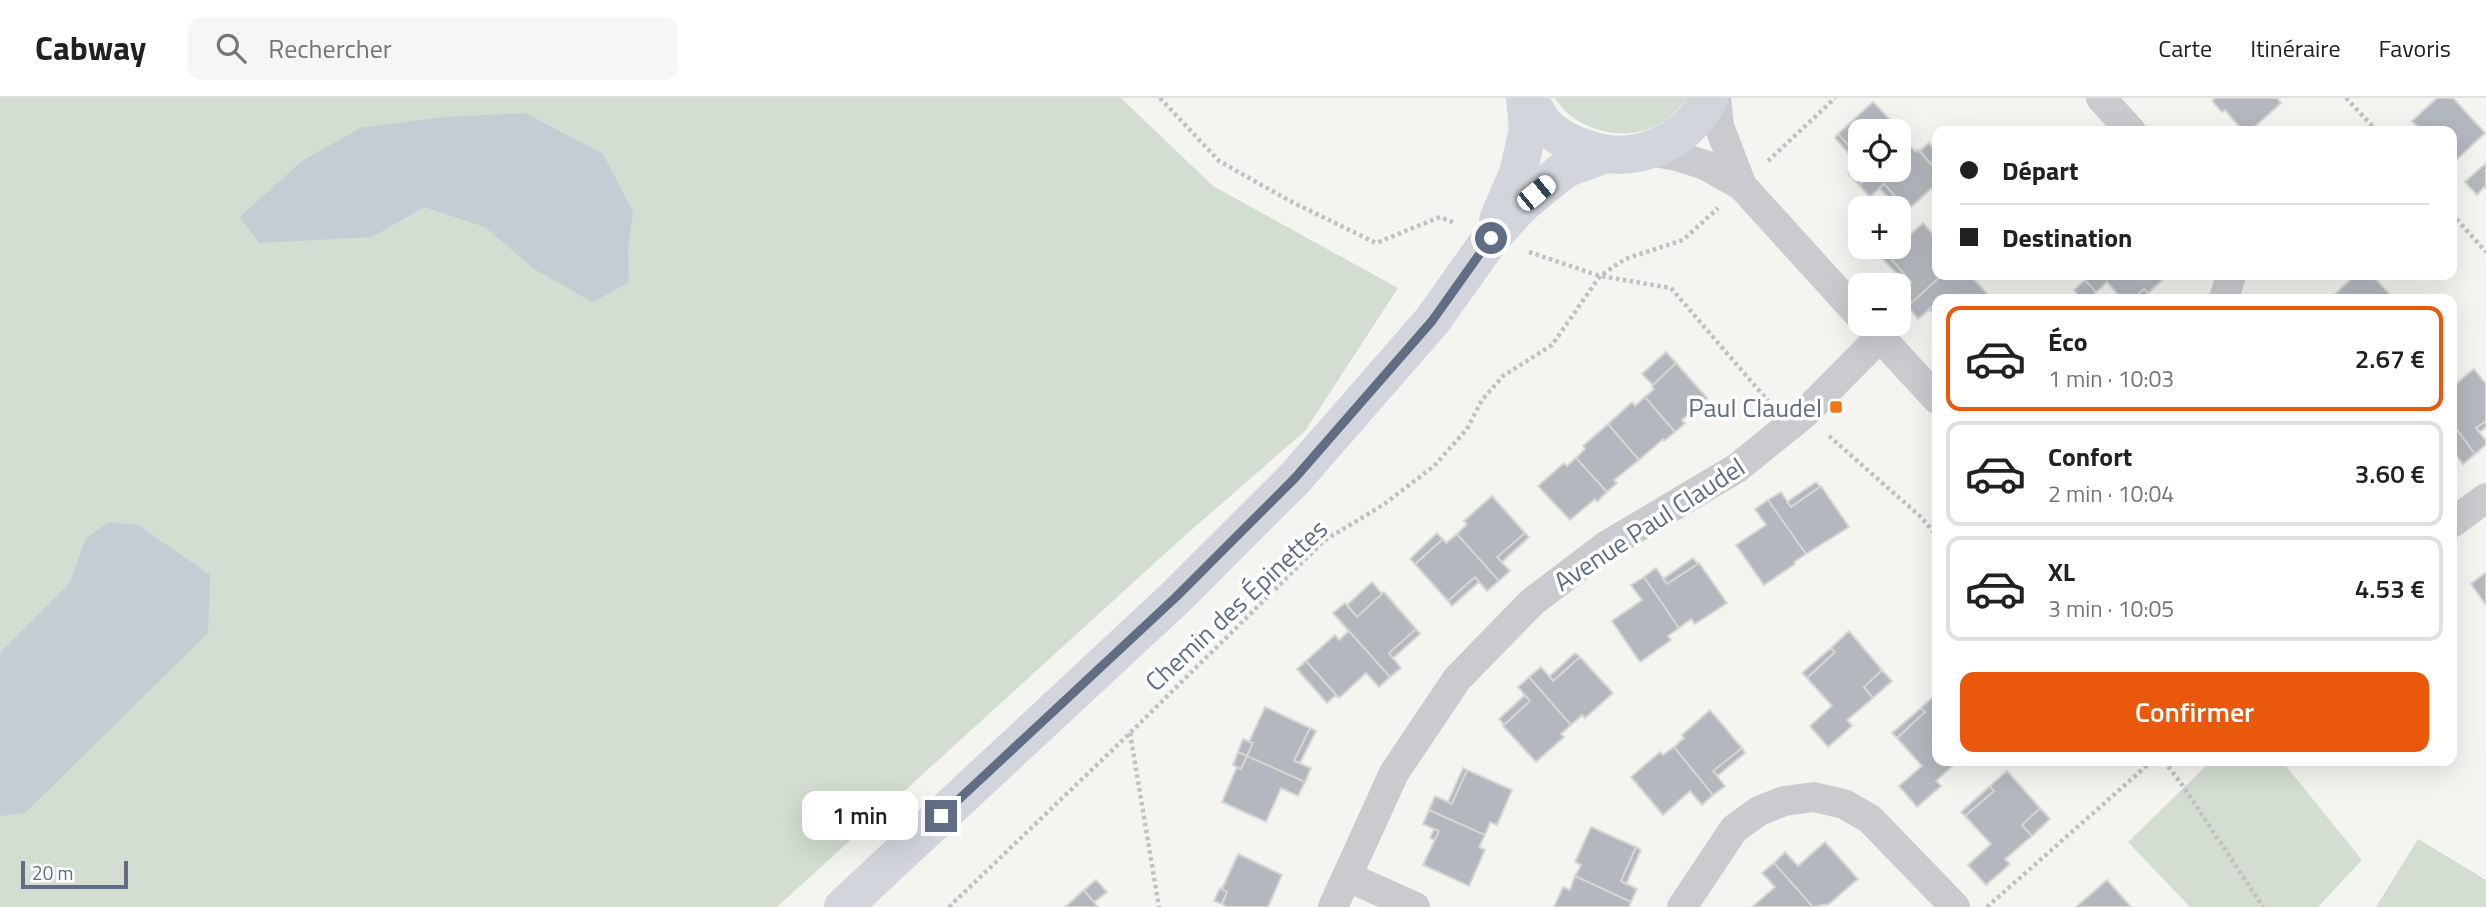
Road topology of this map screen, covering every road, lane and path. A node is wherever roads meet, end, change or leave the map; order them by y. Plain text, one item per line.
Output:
1 (1160, 98) edge
2 (1527, 98) edge
3 (1709, 98) edge
4 (1716, 98) edge
5 (1835, 98) edge
6 (2101, 98) edge
7 (2346, 98) edge
8 (2126, 126) edge
9 (2371, 126) edge
10 (1649, 151) junction
11 (1603, 155) junction
12 (1742, 186) junction
13 (2457, 219) edge
14 (1491, 238) junction
15 (2486, 251) edge
16 (1600, 276) junction
17 (1848, 303) edge
18 (1862, 336) edge
19 (1878, 336) edge
20 (1932, 394) edge
21 (1805, 412) junction
22 (2486, 498) edge
23 (2457, 519) edge
24 (1932, 530) edge
25 (1130, 733) junction
26 (2146, 766) edge
27 (2168, 766) edge
28 (1348, 877) junction
29 (843, 907) edge
30 (948, 907) edge
31 (1159, 907) edge
32 (1334, 907) edge
33 (1415, 907) edge
34 (1682, 907) edge
35 (1955, 907) edge
36 (1987, 907) edge
37 (2263, 907) edge

1 - 14 path
2 - 11 main road
2 - 14 main road
3 - 10 main road
4 - 12 street
5 - 12 path, Chemin des Épinettes
6 - 8 street
7 - 9 path
10 - 11 main road
10 - 12 street
11 - 14 main road
12 - 16 path, Chemin des Épinettes
12 - 17 street
13 - 15 path
14 - 16 path
14 - 29 main road
16 - 21 path
16 - 25 path, Chemin des Épinettes
18 - 21 street, Avenue Paul Claudel
19 - 20 street
21 - 24 path
21 - 28 street, Avenue Paul Claudel
22 - 23 street
25 - 30 path, Chemin des Épinettes
25 - 31 path
26 - 36 path
27 - 37 path
28 - 32 street, Avenue Paul Claudel
28 - 33 street
34 - 35 street

